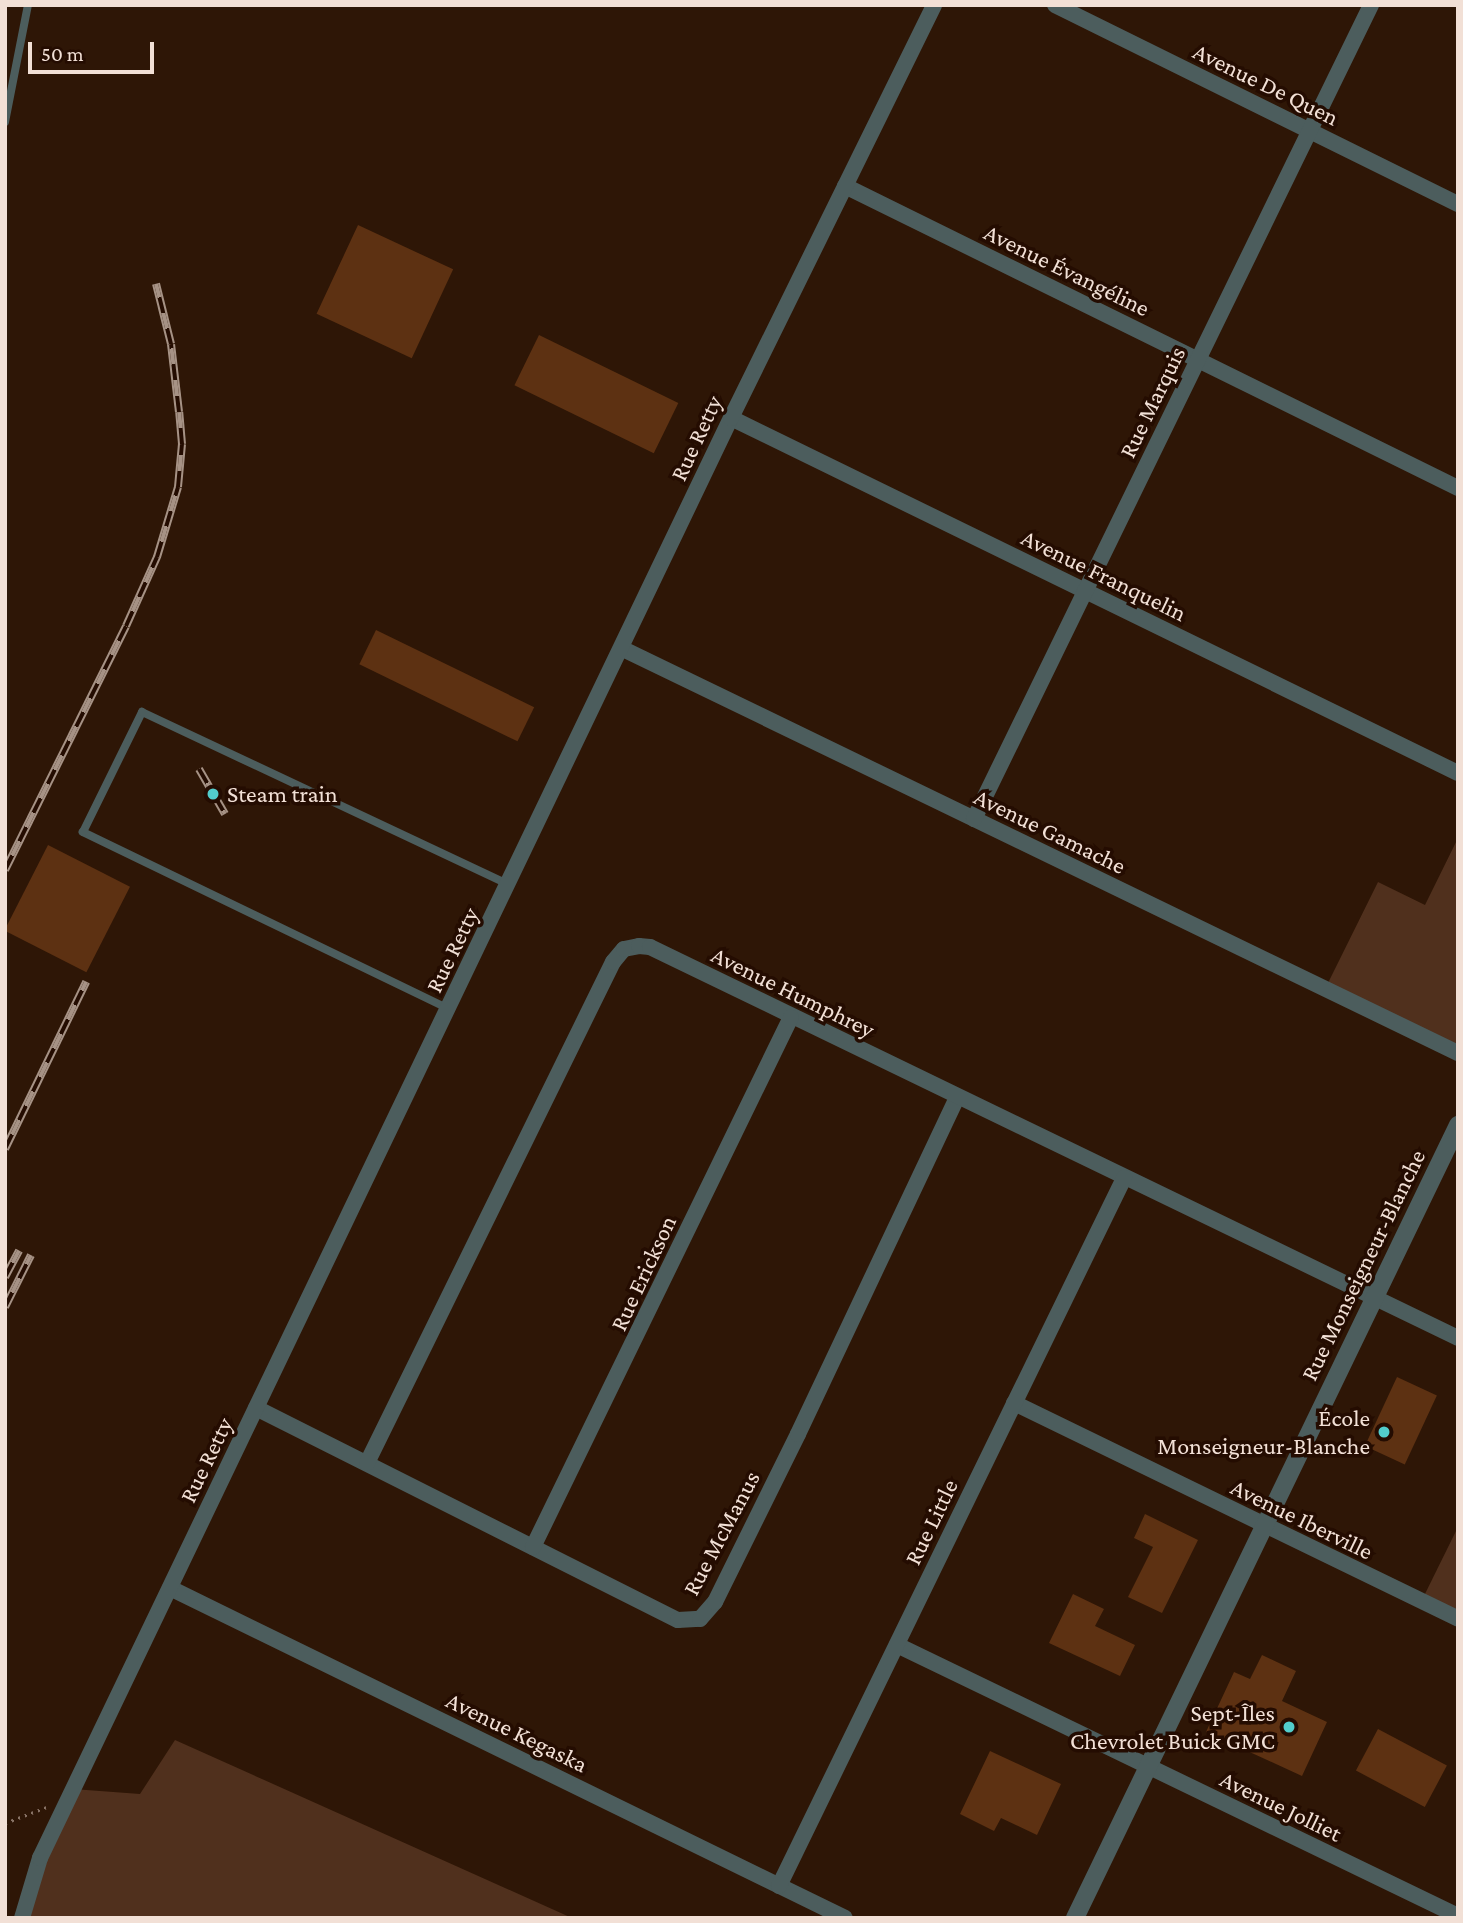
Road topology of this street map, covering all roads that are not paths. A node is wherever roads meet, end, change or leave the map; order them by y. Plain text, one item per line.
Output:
1 (28, 5) edge
2 (934, 5) edge
3 (1055, 5) edge
4 (1371, 5) edge
5 (5, 122) edge
6 (1310, 131) junction
7 (845, 187) junction
8 (1458, 204) edge
9 (1198, 360) junction
10 (731, 418) junction
11 (1458, 488) edge
12 (1086, 591) junction
13 (623, 649) junction
14 (1458, 773) edge
15 (974, 819) junction
16 (509, 885) junction
17 (449, 1009) junction
18 (791, 1017) junction
19 (1458, 1053) edge
20 (957, 1097) junction
21 (1458, 1125) edge
22 (1124, 1178) junction
23 (1374, 1298) junction
24 (1458, 1338) edge
25 (1014, 1403) junction
26 (256, 1408) junction
27 (367, 1463) junction
28 (1264, 1526) junction
29 (533, 1547) junction
30 (170, 1588) junction
31 (1458, 1619) edge
32 (897, 1645) junction
33 (1148, 1768) junction
34 (779, 1886) junction
35 (1458, 1916) edge
36 (22, 1918) edge
37 (845, 1918) edge
38 (1075, 1918) edge

1 - 5 lane
2 - 7 street, Rue Retty
3 - 6 street, Avenue De Quen
4 - 6 street, Rue Marquis
6 - 8 street, Avenue De Quen
6 - 9 street, Rue Marquis
7 - 9 street, Avenue Évangéline
7 - 10 street, Rue Retty
9 - 11 street, Avenue Évangéline
9 - 12 street, Rue Marquis
10 - 12 street, Avenue Franquelin
10 - 13 street, Rue Retty
12 - 14 street, Avenue Franquelin
12 - 15 street, Rue Marquis
13 - 15 street, Avenue Gamache
13 - 16 street, Rue Retty
15 - 19 street, Avenue Gamache
16 - 17 street, Rue Retty
16 - 17 lane
17 - 26 street, Rue Retty
18 - 20 street, Avenue Humphrey
18 - 27 street, Avenue Humphrey
18 - 29 street, Rue Erickson
20 - 22 street, Avenue Humphrey
20 - 29 street, Rue McManus
21 - 23 street, Rue Monseigneur-Blanche
22 - 23 street, Avenue Humphrey
22 - 25 street, Rue Little
23 - 24 street, Avenue Humphrey
23 - 28 street, Rue Monseigneur-Blanche
25 - 28 street, Avenue Iberville
25 - 32 street, Rue Little
26 - 27 street, Rue McManus
26 - 30 street, Rue Retty
27 - 29 street, Rue McManus
28 - 31 street, Avenue Iberville
28 - 33 street, Rue Monseigneur-Blanche
30 - 34 street, Avenue Kegaska
30 - 36 street, Rue Retty
32 - 33 street, Avenue Jolliet
32 - 34 street, Rue Little
33 - 35 street, Avenue Jolliet
33 - 38 street, Rue Monseigneur-Blanche
34 - 37 street, Avenue Kegaska

